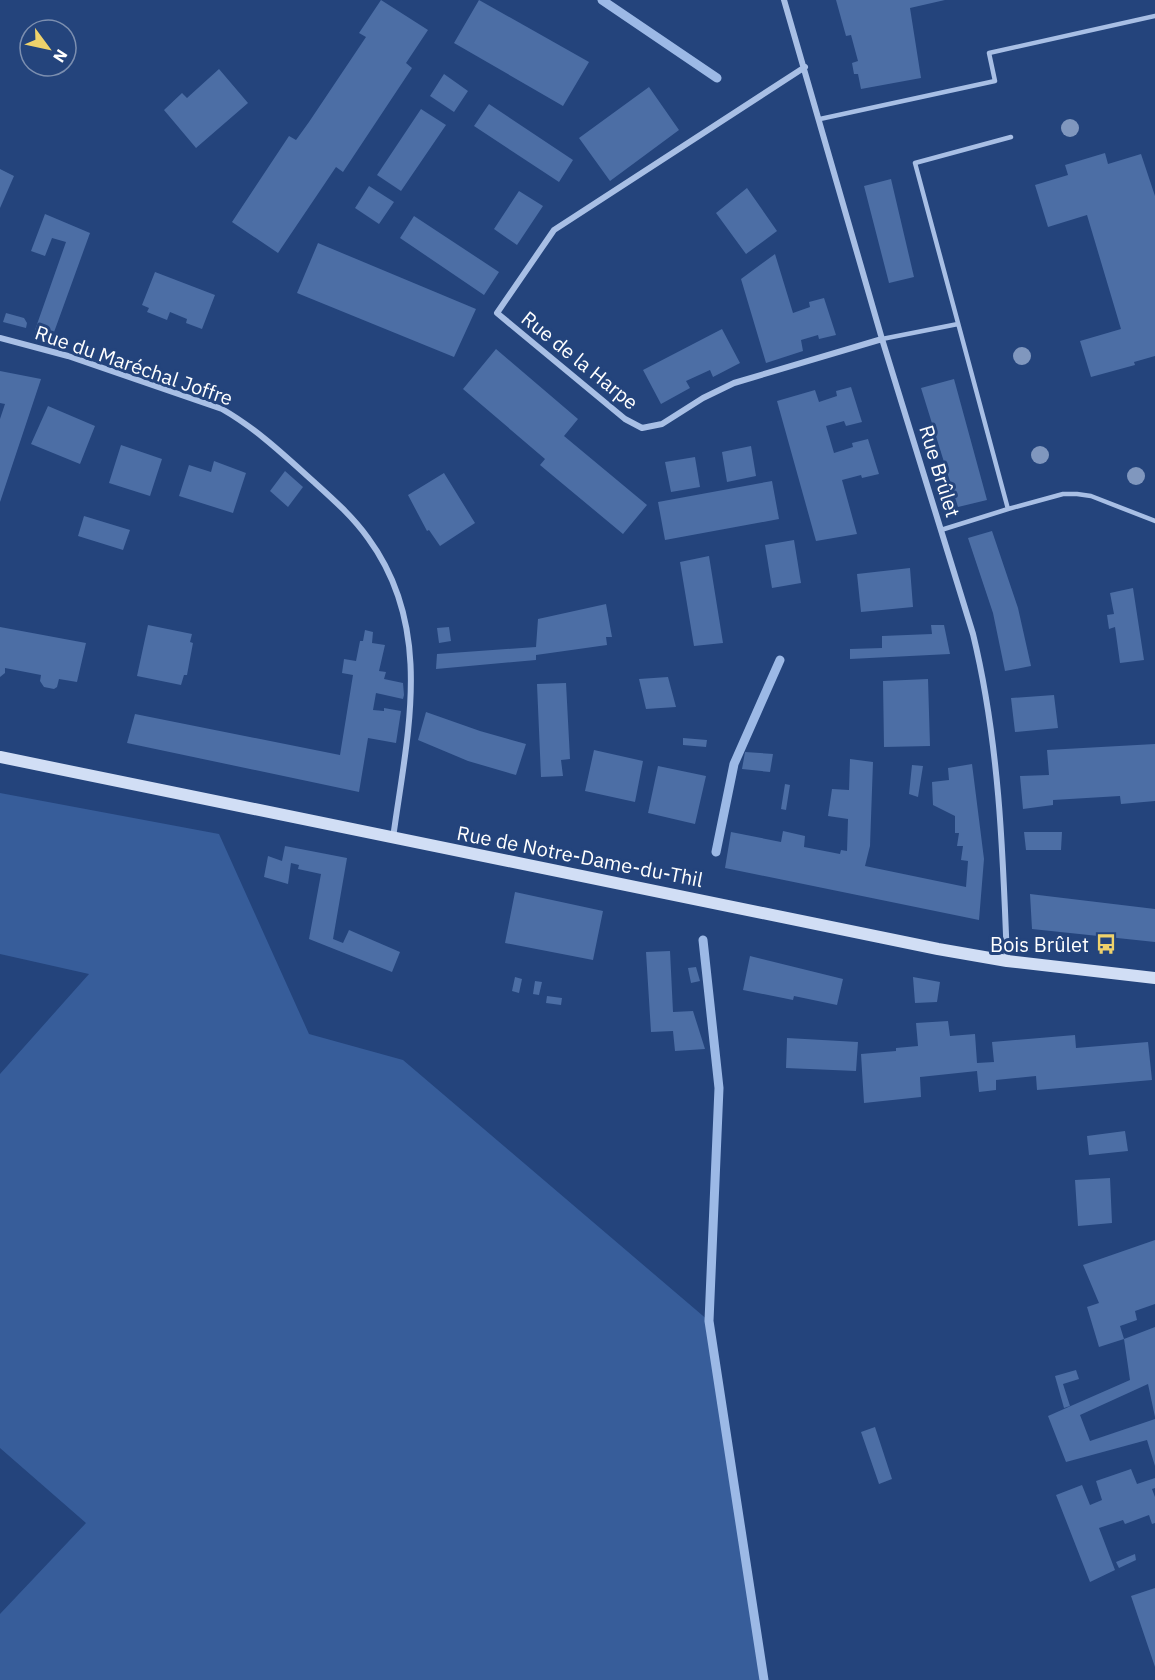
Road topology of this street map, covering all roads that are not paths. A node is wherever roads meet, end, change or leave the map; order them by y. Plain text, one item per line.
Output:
1 (784, 0) edge
2 (1155, 16) edge
3 (805, 67) junction
4 (820, 120) junction
5 (1011, 137) dead end
6 (958, 324) junction
7 (0, 338) edge
8 (882, 339) junction
9 (1008, 509) junction
10 (1155, 521) edge
11 (941, 530) junction
12 (0, 757) edge
13 (393, 838) junction
14 (1007, 961) junction
15 (1155, 978) edge

1 - 3 street, Rue Brûlet
2 - 4 lane
3 - 4 street, Rue Brûlet
3 - 8 street, Rue de la Harpe
4 - 8 street, Rue Brûlet
5 - 6 lane
6 - 8 lane
6 - 9 lane
7 - 13 street, Rue du Maréchal Joffre
8 - 11 street, Rue Brûlet
9 - 10 lane
9 - 11 lane
11 - 14 street, Rue Brûlet
12 - 13 main road, Rue de Notre-Dame-du-Thil
13 - 14 main road, Rue de Notre-Dame-du-Thil
14 - 15 main road, Rue de Notre-Dame-du-Thil

